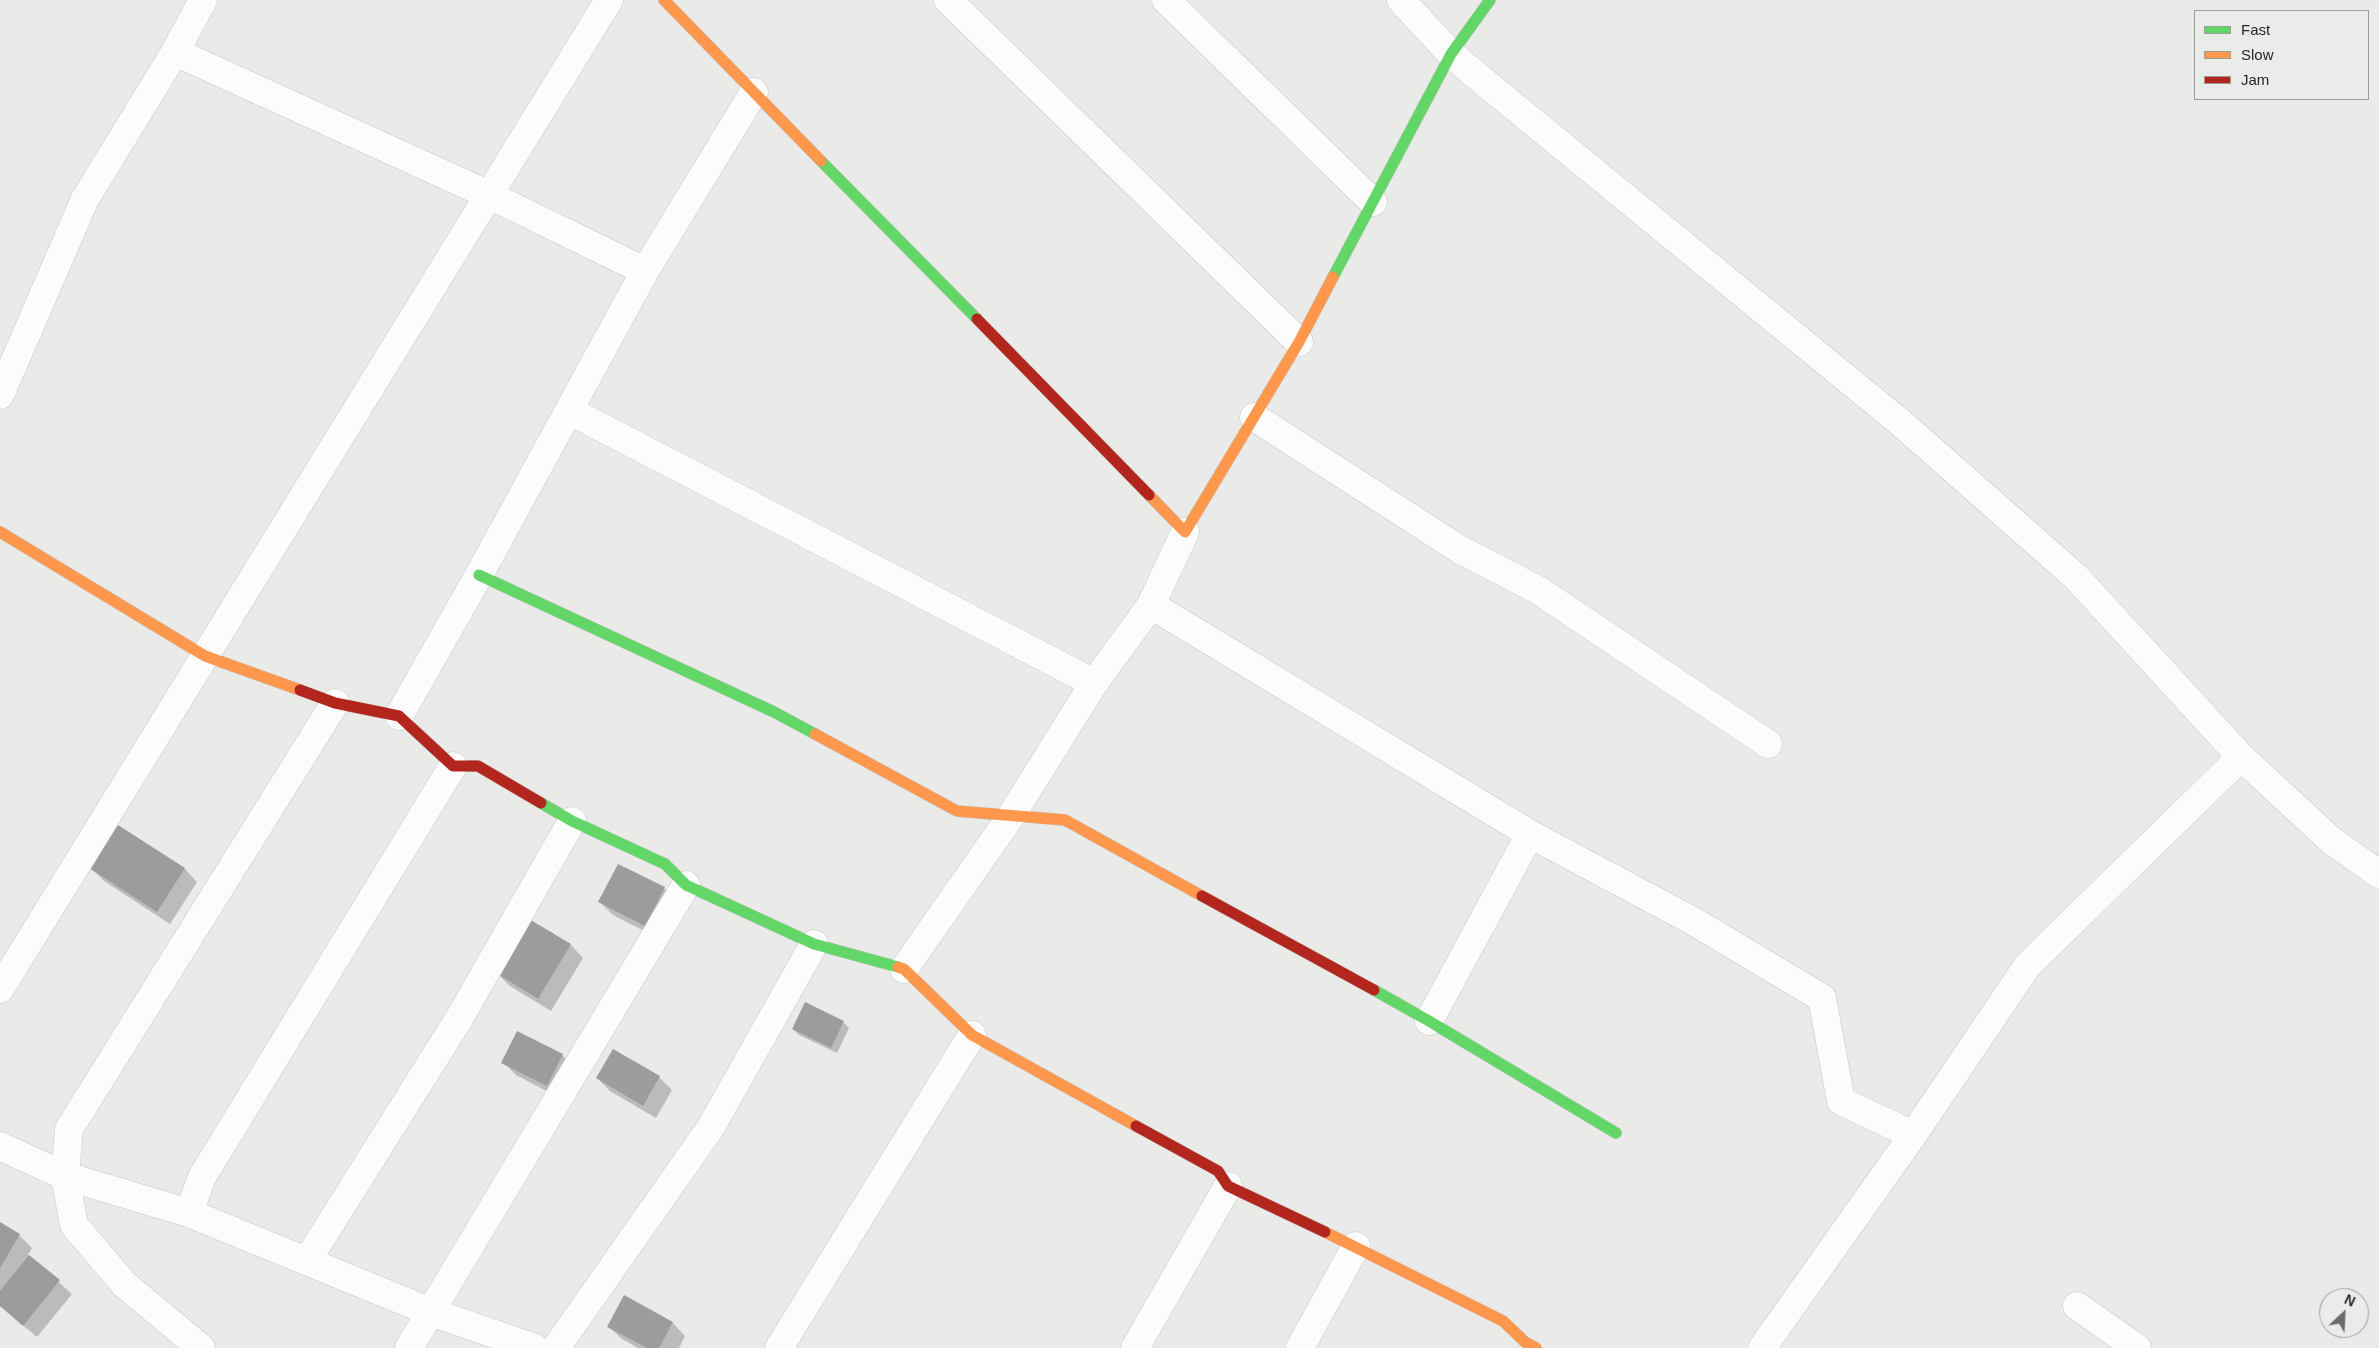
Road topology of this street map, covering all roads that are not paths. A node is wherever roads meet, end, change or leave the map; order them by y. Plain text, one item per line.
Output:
1 (203, 0) edge
2 (608, 0) edge
3 (664, 0) edge
4 (948, 0) edge
5 (1166, 0) edge
6 (1401, 0) edge
7 (1490, 0) edge
8 (174, 52) junction
9 (1451, 54) junction
10 (754, 92) junction
11 (489, 195) junction
12 (1373, 202) junction
13 (645, 271) junction
14 (1299, 342) junction
15 (0, 395) edge
16 (570, 411) junction
17 (1254, 417) junction
18 (0, 532) edge
19 (1185, 532) junction
20 (479, 575) junction
21 (1151, 605) junction
22 (205, 656) junction
23 (1094, 683) junction
24 (335, 703) junction
25 (399, 716) junction
26 (1768, 744) dead end
27 (2241, 757) junction
28 (454, 766) junction
29 (1010, 816) junction
30 (572, 821) junction
31 (1530, 834) junction
32 (2379, 874) edge
33 (686, 885) junction
34 (814, 944) junction
35 (904, 969) junction
36 (0, 989) edge
37 (1429, 1021) junction
38 (972, 1035) junction
39 (1616, 1133) dead end
40 (1913, 1135) junction
41 (0, 1146) edge
42 (65, 1176) junction
43 (1228, 1186) junction
44 (189, 1213) junction
45 (1356, 1246) junction
46 (307, 1261) junction
47 (2076, 1306) dead end
48 (431, 1312) junction
49 (1527, 1346) edge
50 (201, 1348) edge
51 (409, 1348) edge
52 (535, 1348) edge
53 (556, 1348) edge
54 (779, 1348) edge
55 (1135, 1348) edge
56 (1300, 1348) edge
57 (1762, 1348) edge
58 (2137, 1348) edge

1 - 8 street
2 - 11 street
3 - 10 street
4 - 14 street
5 - 12 street
6 - 9 street
7 - 9 street
8 - 11 street
8 - 15 street
9 - 12 street
9 - 27 street
10 - 13 street
10 - 19 street
11 - 13 street
11 - 22 street
12 - 14 street
13 - 16 street
14 - 17 street
16 - 20 street
16 - 23 street
17 - 19 street
17 - 26 street
18 - 22 street
19 - 21 street
20 - 25 street
20 - 29 street
21 - 23 street
21 - 31 street
22 - 24 street
22 - 36 street
23 - 29 street
24 - 25 street
24 - 42 street
25 - 28 street
27 - 32 street
27 - 40 street
28 - 30 street
28 - 44 street
29 - 35 street
29 - 37 street
30 - 33 street
30 - 46 street
31 - 37 street
31 - 40 street
33 - 34 street
33 - 48 street
34 - 35 street
34 - 53 street
35 - 38 street
37 - 39 street
38 - 43 street
38 - 54 street
40 - 57 street
41 - 42 street
42 - 44 street
42 - 50 street
43 - 45 street
43 - 55 street
44 - 46 street
45 - 49 street
45 - 56 street
46 - 48 street
47 - 58 street
48 - 51 street
48 - 52 street

